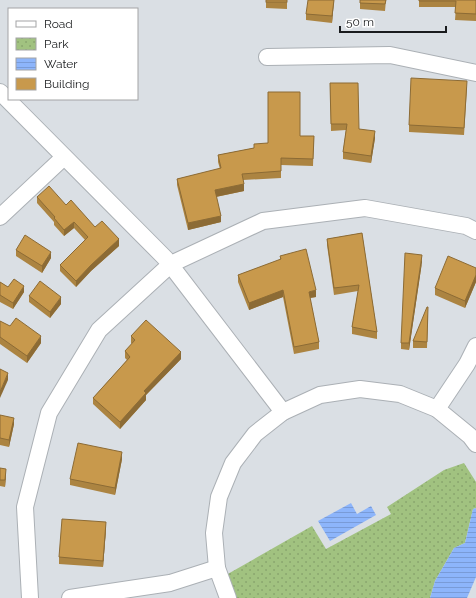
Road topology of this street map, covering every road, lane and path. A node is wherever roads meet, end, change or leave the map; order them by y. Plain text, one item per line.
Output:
1 (267, 57) dead end
2 (476, 73) edge
3 (0, 92) edge
4 (64, 157) junction
5 (0, 217) edge
6 (476, 231) edge
7 (170, 264) junction
8 (476, 346) edge
9 (438, 409) junction
10 (283, 412) junction
11 (476, 444) edge
12 (217, 568) junction
13 (30, 598) edge
14 (70, 598) edge
15 (228, 598) edge

1 - 2 street
3 - 4 street
4 - 5 street
4 - 7 street
6 - 7 street
7 - 10 street
7 - 13 street
8 - 9 street
9 - 10 street
9 - 11 street
10 - 12 street
12 - 14 street
12 - 15 street

